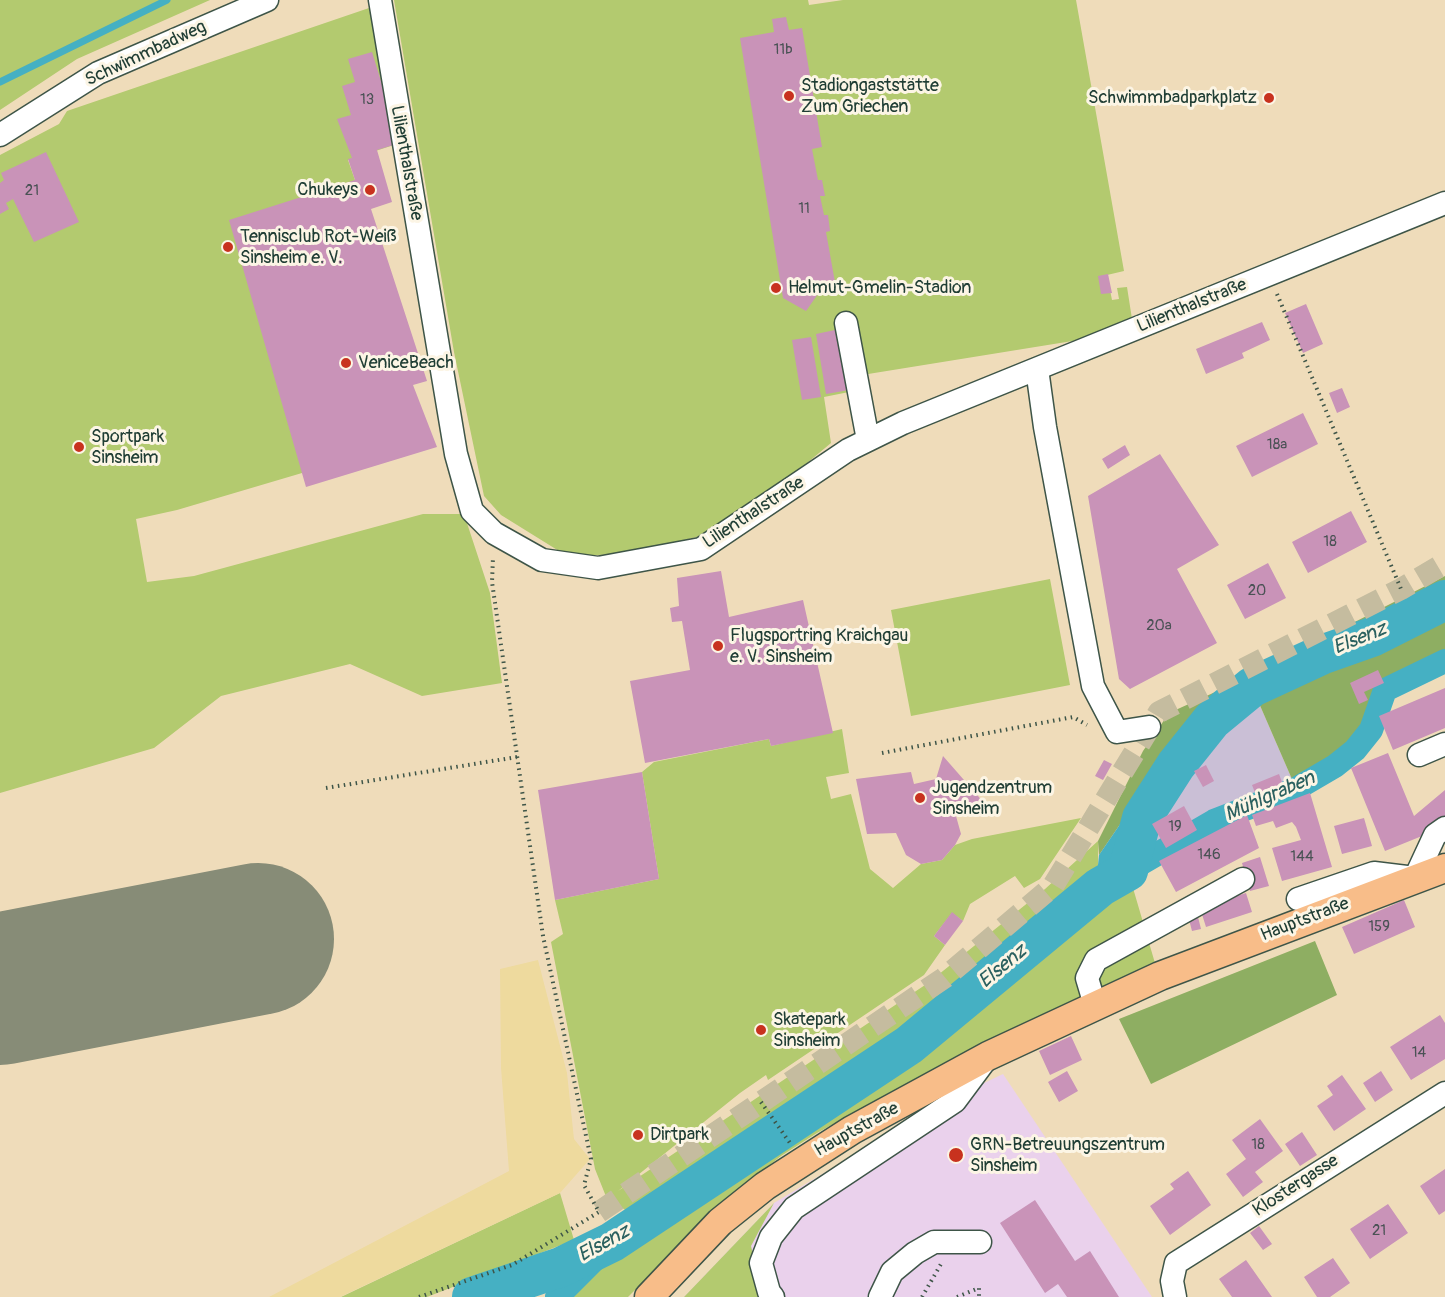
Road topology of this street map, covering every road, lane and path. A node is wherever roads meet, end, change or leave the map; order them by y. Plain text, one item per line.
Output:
1 (267, 0) edge
2 (380, 0) edge
3 (0, 135) edge
4 (1445, 203) edge
5 (1269, 275) junction
6 (846, 323) dead end
7 (1037, 369) junction
8 (868, 440) junction
9 (494, 533) junction
10 (1401, 590) dead end
11 (1149, 727) dead end
12 (1117, 732) junction
13 (1445, 744) edge
14 (882, 753) dead end
15 (1419, 755) dead end
16 (517, 757) junction
17 (326, 788) dead end
18 (1445, 828) edge
19 (1445, 868) edge
20 (1415, 878) junction
21 (1243, 879) dead end
22 (1298, 899) dead end
23 (1095, 1005) junction
24 (988, 1056) junction
25 (1445, 1093) edge
26 (761, 1102) dead end
27 (795, 1151) dead end
28 (954, 1241) junction
29 (980, 1242) dead end
30 (1174, 1296) edge
31 (418, 1297) edge
32 (650, 1297) edge
33 (774, 1297) edge
34 (880, 1297) edge
35 (922, 1297) edge
36 (957, 1297) edge
37 (979, 1297) edge

1 - 3 street, Schwimmbadweg
2 - 9 street, Lilienthalstraße
4 - 5 street, Lilienthalstraße
5 - 7 street, Lilienthalstraße
5 - 10 path
6 - 8 street
7 - 8 street, Lilienthalstraße
7 - 12 street
8 - 9 street, Lilienthalstraße
9 - 16 path
11 - 12 street
12 - 14 path
13 - 15 street
16 - 17 path
16 - 31 path
18 - 20 street
19 - 20 main road, Hauptstraße
20 - 22 street, Hauptstraße
20 - 23 main road, Hauptstraße
21 - 23 street
23 - 24 main road, Hauptstraße
24 - 32 main road, Hauptstraße
24 - 33 street
25 - 30 street, Klostergasse
26 - 27 path
28 - 29 street
28 - 34 street
28 - 35 path
36 - 37 path

